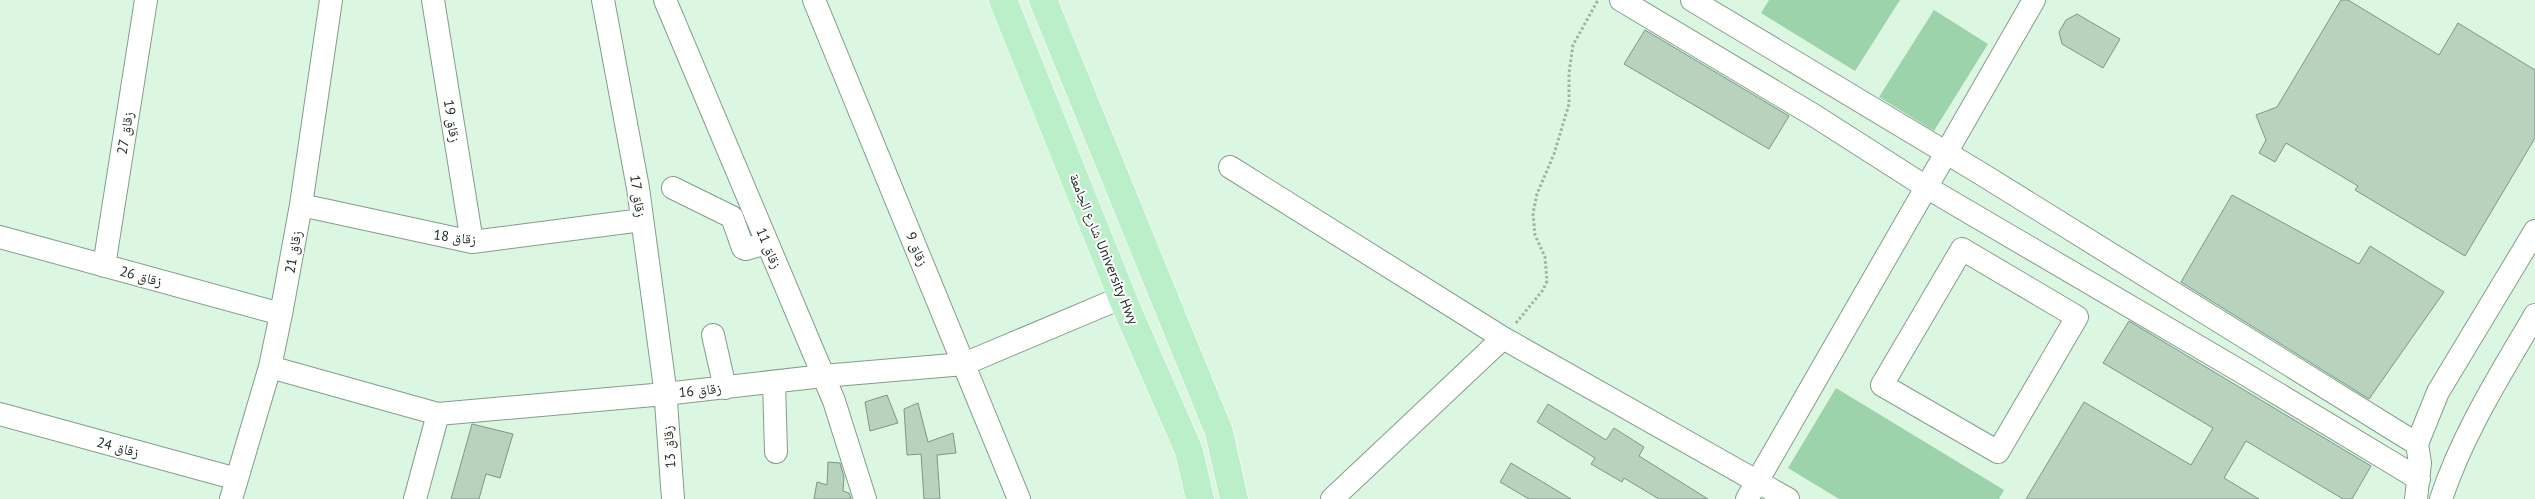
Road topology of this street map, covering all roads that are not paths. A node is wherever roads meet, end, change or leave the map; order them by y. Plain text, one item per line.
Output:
1 (146, 0) edge
2 (331, 0) edge
3 (433, 0) edge
4 (603, 0) edge
5 (665, 0) edge
6 (814, 0) edge
7 (1003, 0) edge
8 (1043, 0) edge
9 (1621, 0) edge
10 (1692, 0) edge
11 (2034, 0) edge
12 (1946, 153) junction
13 (1230, 167) dead end
14 (1926, 187) junction
15 (673, 188) dead end
16 (301, 205) junction
17 (1980, 218) junction
18 (642, 220) junction
19 (2535, 231) edge
20 (0, 237) edge
21 (472, 242) junction
22 (767, 243) junction
23 (1962, 249) junction
24 (104, 266) junction
25 (1123, 298) junction
26 (281, 314) junction
27 (2535, 315) edge
28 (713, 335) dead end
29 (1503, 338) junction
30 (964, 364) junction
31 (270, 367) junction
32 (823, 376) junction
33 (774, 382) junction
34 (725, 388) junction
35 (665, 394) junction
36 (0, 414) edge
37 (438, 414) junction
38 (2417, 444) junction
39 (776, 452) dead end
40 (234, 489) edge
41 (2417, 489) edge
42 (1752, 490) edge
43 (415, 499) edge
44 (673, 499) edge
45 (865, 499) edge
46 (1019, 499) edge
47 (1200, 499) edge
48 (1234, 499) edge
49 (1332, 499) edge
50 (1788, 499) edge
51 (2441, 499) edge

1 - 24 street, زقاق 27
2 - 16 street, زقاق 21
3 - 21 street, زقاق 19
4 - 18 street, زقاق 17
5 - 22 street, زقاق 11
6 - 30 street, زقاق 9
7 - 25 main road, شارع الجامعة University Hwy
8 - 48 main road
9 - 14 street
10 - 12 street
11 - 12 street
12 - 14 street
12 - 38 street
13 - 29 street
14 - 17 street
14 - 42 street
15 - 22 street
16 - 21 street, زقاق 18
16 - 26 street, زقاق 21
17 - 23 street
17 - 41 street
18 - 21 street, زقاق 18
18 - 35 street, زقاق 17
19 - 38 street
20 - 24 street, زقاق 26
22 - 32 street, زقاق 11
23 - 23 street
24 - 26 street, زقاق 26
25 - 30 street, زقاق 16
25 - 47 main road, شارع الجامعة University Hwy
26 - 31 street, زقاق 21
27 - 51 street
28 - 34 street
29 - 42 street
29 - 49 street
30 - 32 street, زقاق 16
30 - 46 street, زقاق 9
31 - 37 street, زقاق 16
31 - 40 street, زقاق 21
32 - 33 street, زقاق 16
32 - 45 street, زقاق 11
33 - 34 street, زقاق 16
33 - 39 street
34 - 35 street, زقاق 16
35 - 37 street, زقاق 16
35 - 44 street, زقاق 13
36 - 40 street, زقاق 24
37 - 43 street
38 - 41 street
42 - 50 street

